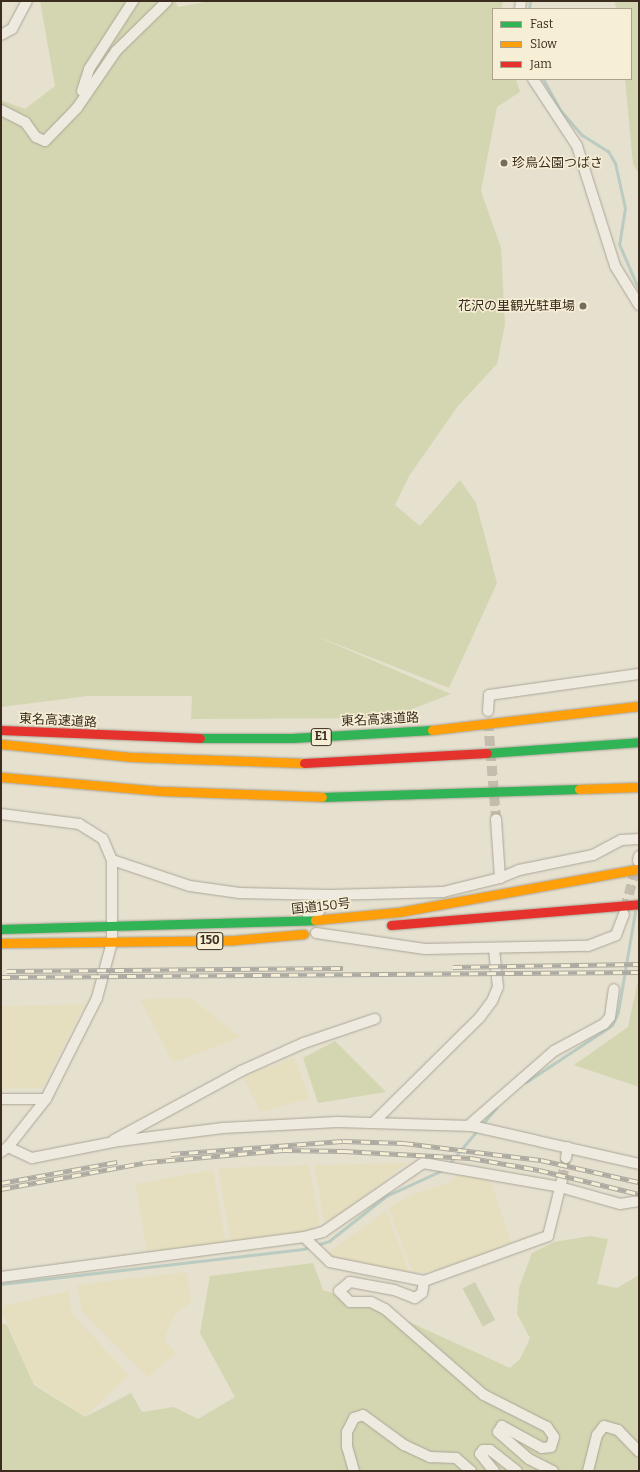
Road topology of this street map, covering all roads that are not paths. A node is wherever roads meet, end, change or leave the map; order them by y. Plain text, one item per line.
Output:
1 (27, 1) edge
2 (133, 1) edge
3 (167, 1) edge
4 (1, 34) edge
5 (534, 80) edge
6 (77, 108) junction
7 (1, 110) edge
8 (639, 305) edge
9 (639, 674) edge
10 (639, 706) edge
11 (488, 711) tunnel mouth
12 (1, 730) edge
13 (639, 742) edge
14 (1, 744) edge
15 (1, 777) edge
16 (639, 787) edge
17 (1, 814) edge
18 (496, 819) tunnel mouth
19 (639, 839) edge
20 (112, 860) junction
21 (639, 862) edge
22 (500, 878) junction
23 (330, 895) junction
24 (639, 904) edge
25 (624, 914) tunnel mouth
26 (287, 923) junction
27 (379, 926) dead end
28 (111, 927) junction
29 (1, 929) edge
30 (355, 929) dead end
31 (316, 933) junction
32 (112, 942) junction
33 (1, 943) edge
34 (494, 948) junction
35 (614, 989) dead end
36 (374, 1019) dead end
37 (1, 1099) edge
38 (46, 1099) junction
39 (374, 1122) junction
40 (468, 1126) junction
41 (110, 1143) junction
42 (568, 1147) junction
43 (4, 1150) edge
44 (566, 1158) tunnel mouth
45 (639, 1164) edge
46 (561, 1183) junction
47 (639, 1201) edge
48 (306, 1239) junction
49 (1, 1277) edge
50 (424, 1281) junction
51 (639, 1452) edge
52 (354, 1471) edge
53 (471, 1471) edge
54 (494, 1471) edge
55 (517, 1471) edge
56 (553, 1471) edge
57 (588, 1471) edge

1 - 4 street
2 - 6 street
3 - 6 street
5 - 8 street
6 - 7 street
9 - 11 street
10 - 12 highway, 東名高速道路 / E1
13 - 14 highway, E1
15 - 16 highway
17 - 20 street
18 - 22 street
19 - 22 street
20 - 23 street
20 - 28 street
21 - 26 highway, 国道150号 / 150
22 - 23 street
23 - 26 street
24 - 27 highway
25 - 34 street
26 - 28 highway, 国道150号 / 150
28 - 29 highway, 国道150号 / 150
28 - 32 street
30 - 31 highway, 国道150号 / 150
31 - 32 highway, 国道150号 / 150
31 - 34 street
32 - 33 highway, 国道150号 / 150
32 - 38 street
34 - 39 street
35 - 40 street
36 - 41 street
37 - 38 street
38 - 43 street
39 - 40 street
39 - 41 street
40 - 42 street
41 - 43 street
42 - 44 street
42 - 45 street
46 - 47 street
46 - 48 street
46 - 50 street
48 - 49 street
48 - 50 street
50 - 56 street
51 - 57 street
52 - 53 street
54 - 55 street

